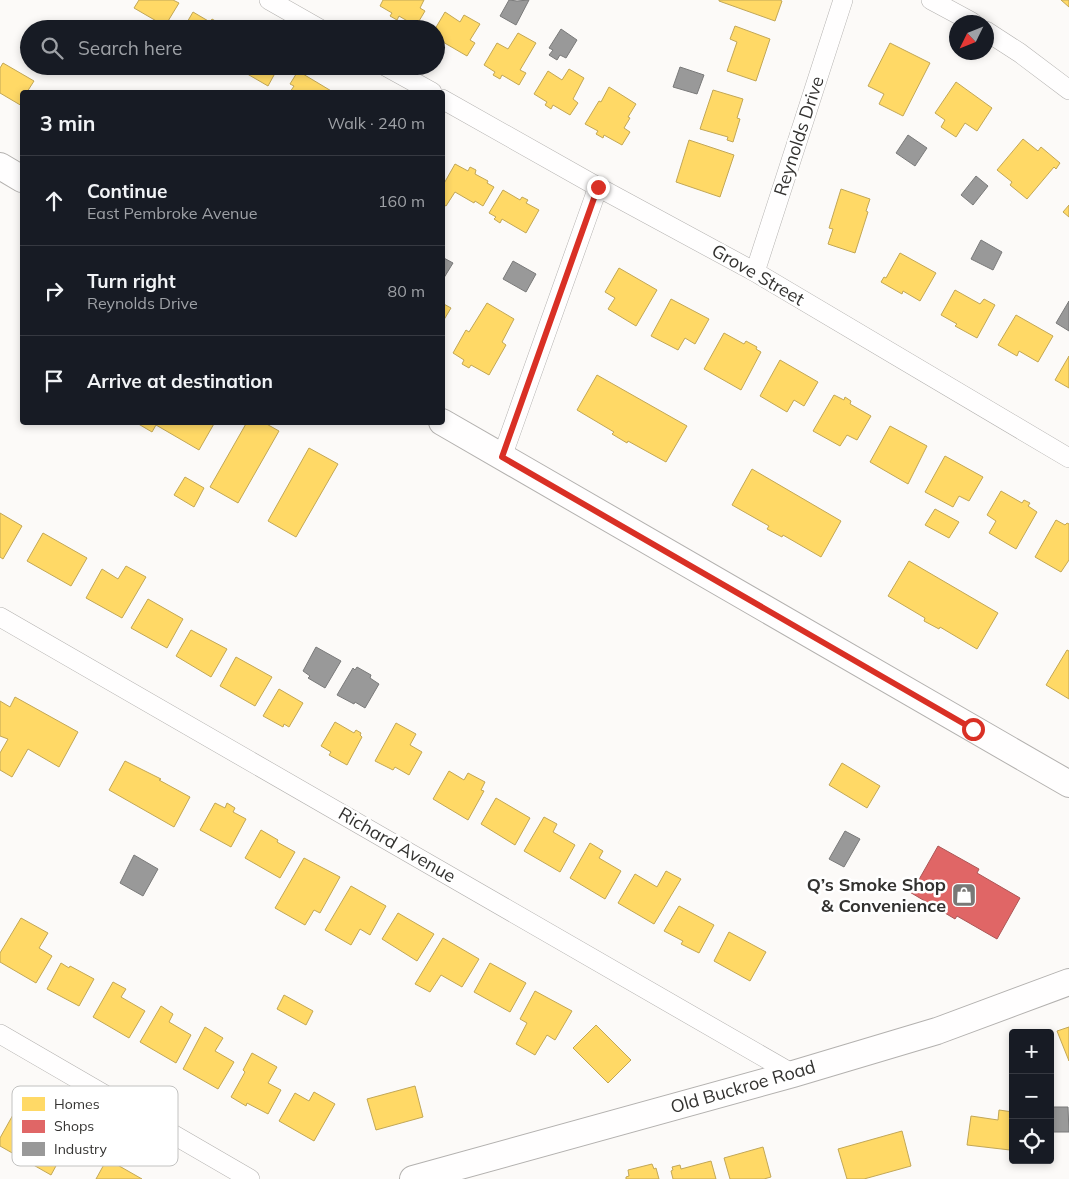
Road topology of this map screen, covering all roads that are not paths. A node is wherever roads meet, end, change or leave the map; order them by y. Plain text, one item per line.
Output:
1 (269, 0) edge
2 (843, 0) edge
3 (930, 0) edge
4 (959, 15) edge
5 (304, 20) edge
6 (994, 36) edge
7 (402, 75) edge
8 (428, 90) edge
9 (1069, 90) edge
10 (445, 101) edge
11 (0, 166) edge
12 (20, 178) edge
13 (598, 187) junction
14 (755, 272) junction
15 (445, 424) edge
16 (502, 457) junction
17 (1069, 458) edge
18 (0, 617) edge
19 (1065, 787) edge
20 (1069, 982) edge
21 (0, 1034) edge
22 (794, 1074) junction
23 (90, 1086) edge
24 (178, 1137) edge
25 (250, 1179) edge
26 (416, 1179) edge

1 - 5 street
2 - 14 street, Reynolds Drive
3 - 4 street
6 - 9 street
7 - 8 street
10 - 13 street, Grove Street
11 - 12 main road
13 - 14 street, Grove Street
13 - 16 street
14 - 17 street, Grove Street
15 - 16 main road
16 - 19 main road
18 - 22 street, Richard Avenue
20 - 22 main road, Old Buckroe Road
21 - 23 street
22 - 26 main road, Old Buckroe Road
24 - 25 street

